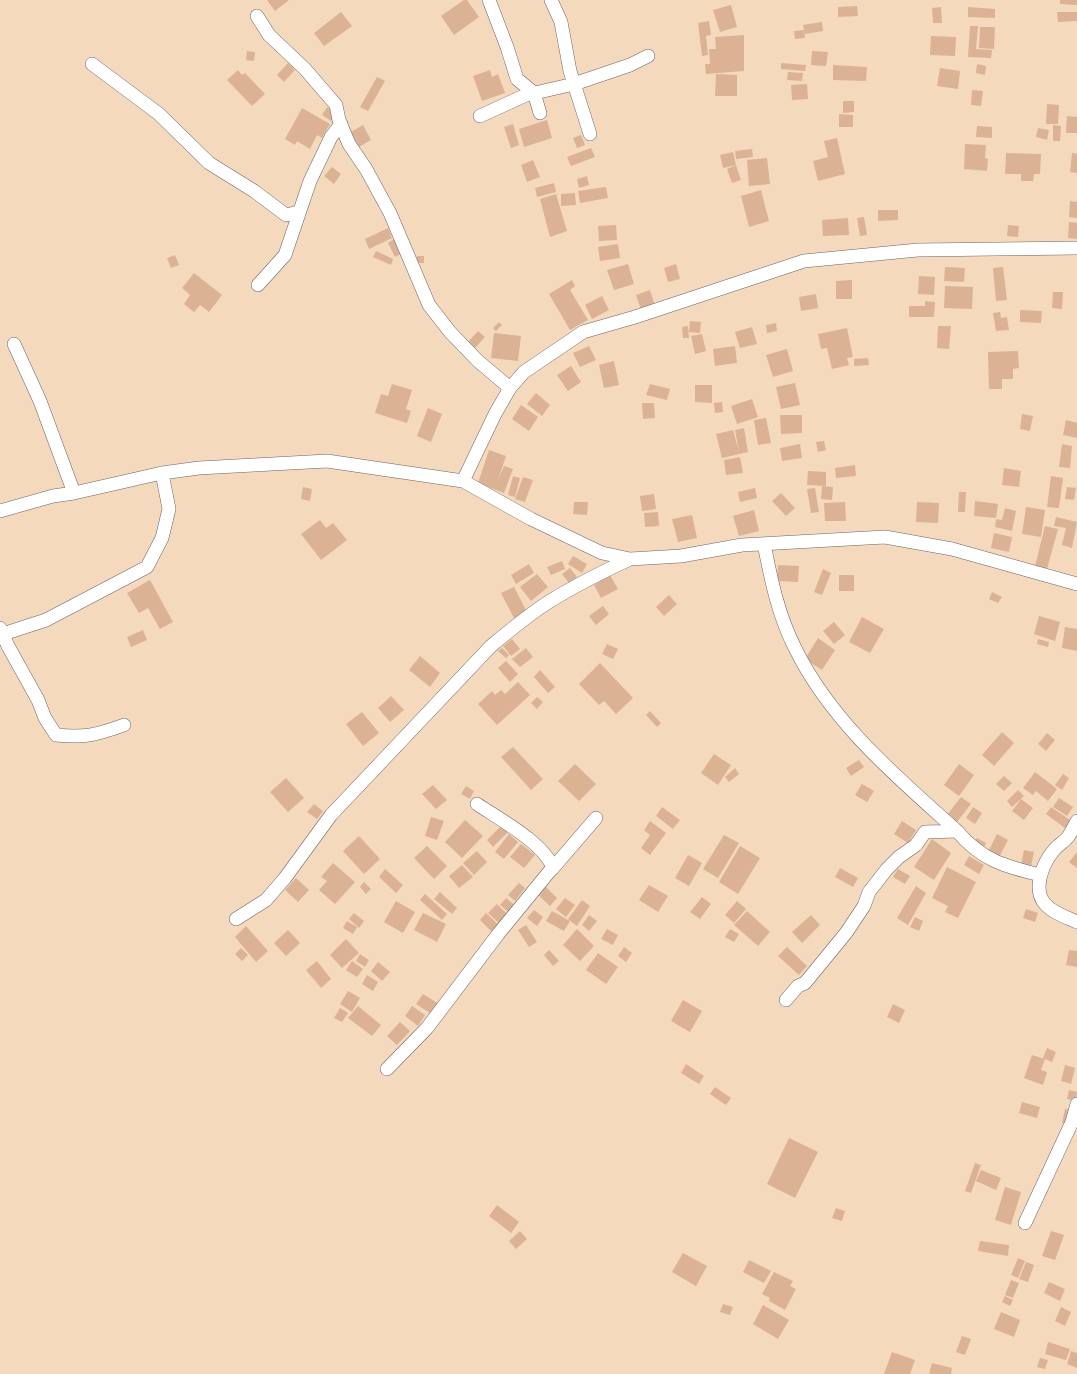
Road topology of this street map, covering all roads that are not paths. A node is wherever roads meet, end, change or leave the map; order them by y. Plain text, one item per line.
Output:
1 (489, 0) edge
2 (551, 0) edge
3 (257, 16) dead end
4 (648, 56) dead end
5 (92, 64) dead end
6 (574, 84) junction
7 (534, 93) junction
8 (540, 113) dead end
9 (480, 116) dead end
10 (341, 124) junction
11 (590, 134) dead end
12 (299, 212) junction
13 (1077, 248) edge
14 (258, 285) dead end
15 (14, 344) dead end
16 (510, 388) junction
17 (162, 473) junction
18 (463, 481) junction
19 (74, 493) junction
20 (0, 511) edge
21 (764, 544) junction
22 (630, 559) junction
23 (1077, 584) edge
24 (1, 631) edge
25 (124, 725) dead end
26 (477, 804) dead end
27 (596, 818) dead end
28 (1077, 821) edge
29 (957, 832) junction
30 (553, 868) junction
31 (1041, 875) junction
32 (236, 919) dead end
33 (1077, 922) edge
34 (786, 1000) dead end
35 (387, 1070) dead end
36 (1077, 1104) edge
37 (1025, 1224) dead end

1 - 7 street
2 - 6 street
3 - 10 street
4 - 6 street
5 - 12 street
6 - 7 street
6 - 11 street
7 - 8 street
7 - 9 street
10 - 12 street
10 - 16 street
12 - 14 street
13 - 16 street
15 - 19 street
16 - 18 street
17 - 18 street
17 - 19 street
17 - 24 street
18 - 22 street
19 - 20 street
21 - 22 street
21 - 23 street
21 - 29 street
22 - 32 street
24 - 25 street
26 - 30 street
27 - 30 street
28 - 31 street
29 - 31 street
29 - 34 street
30 - 35 street
31 - 33 street
36 - 37 street

